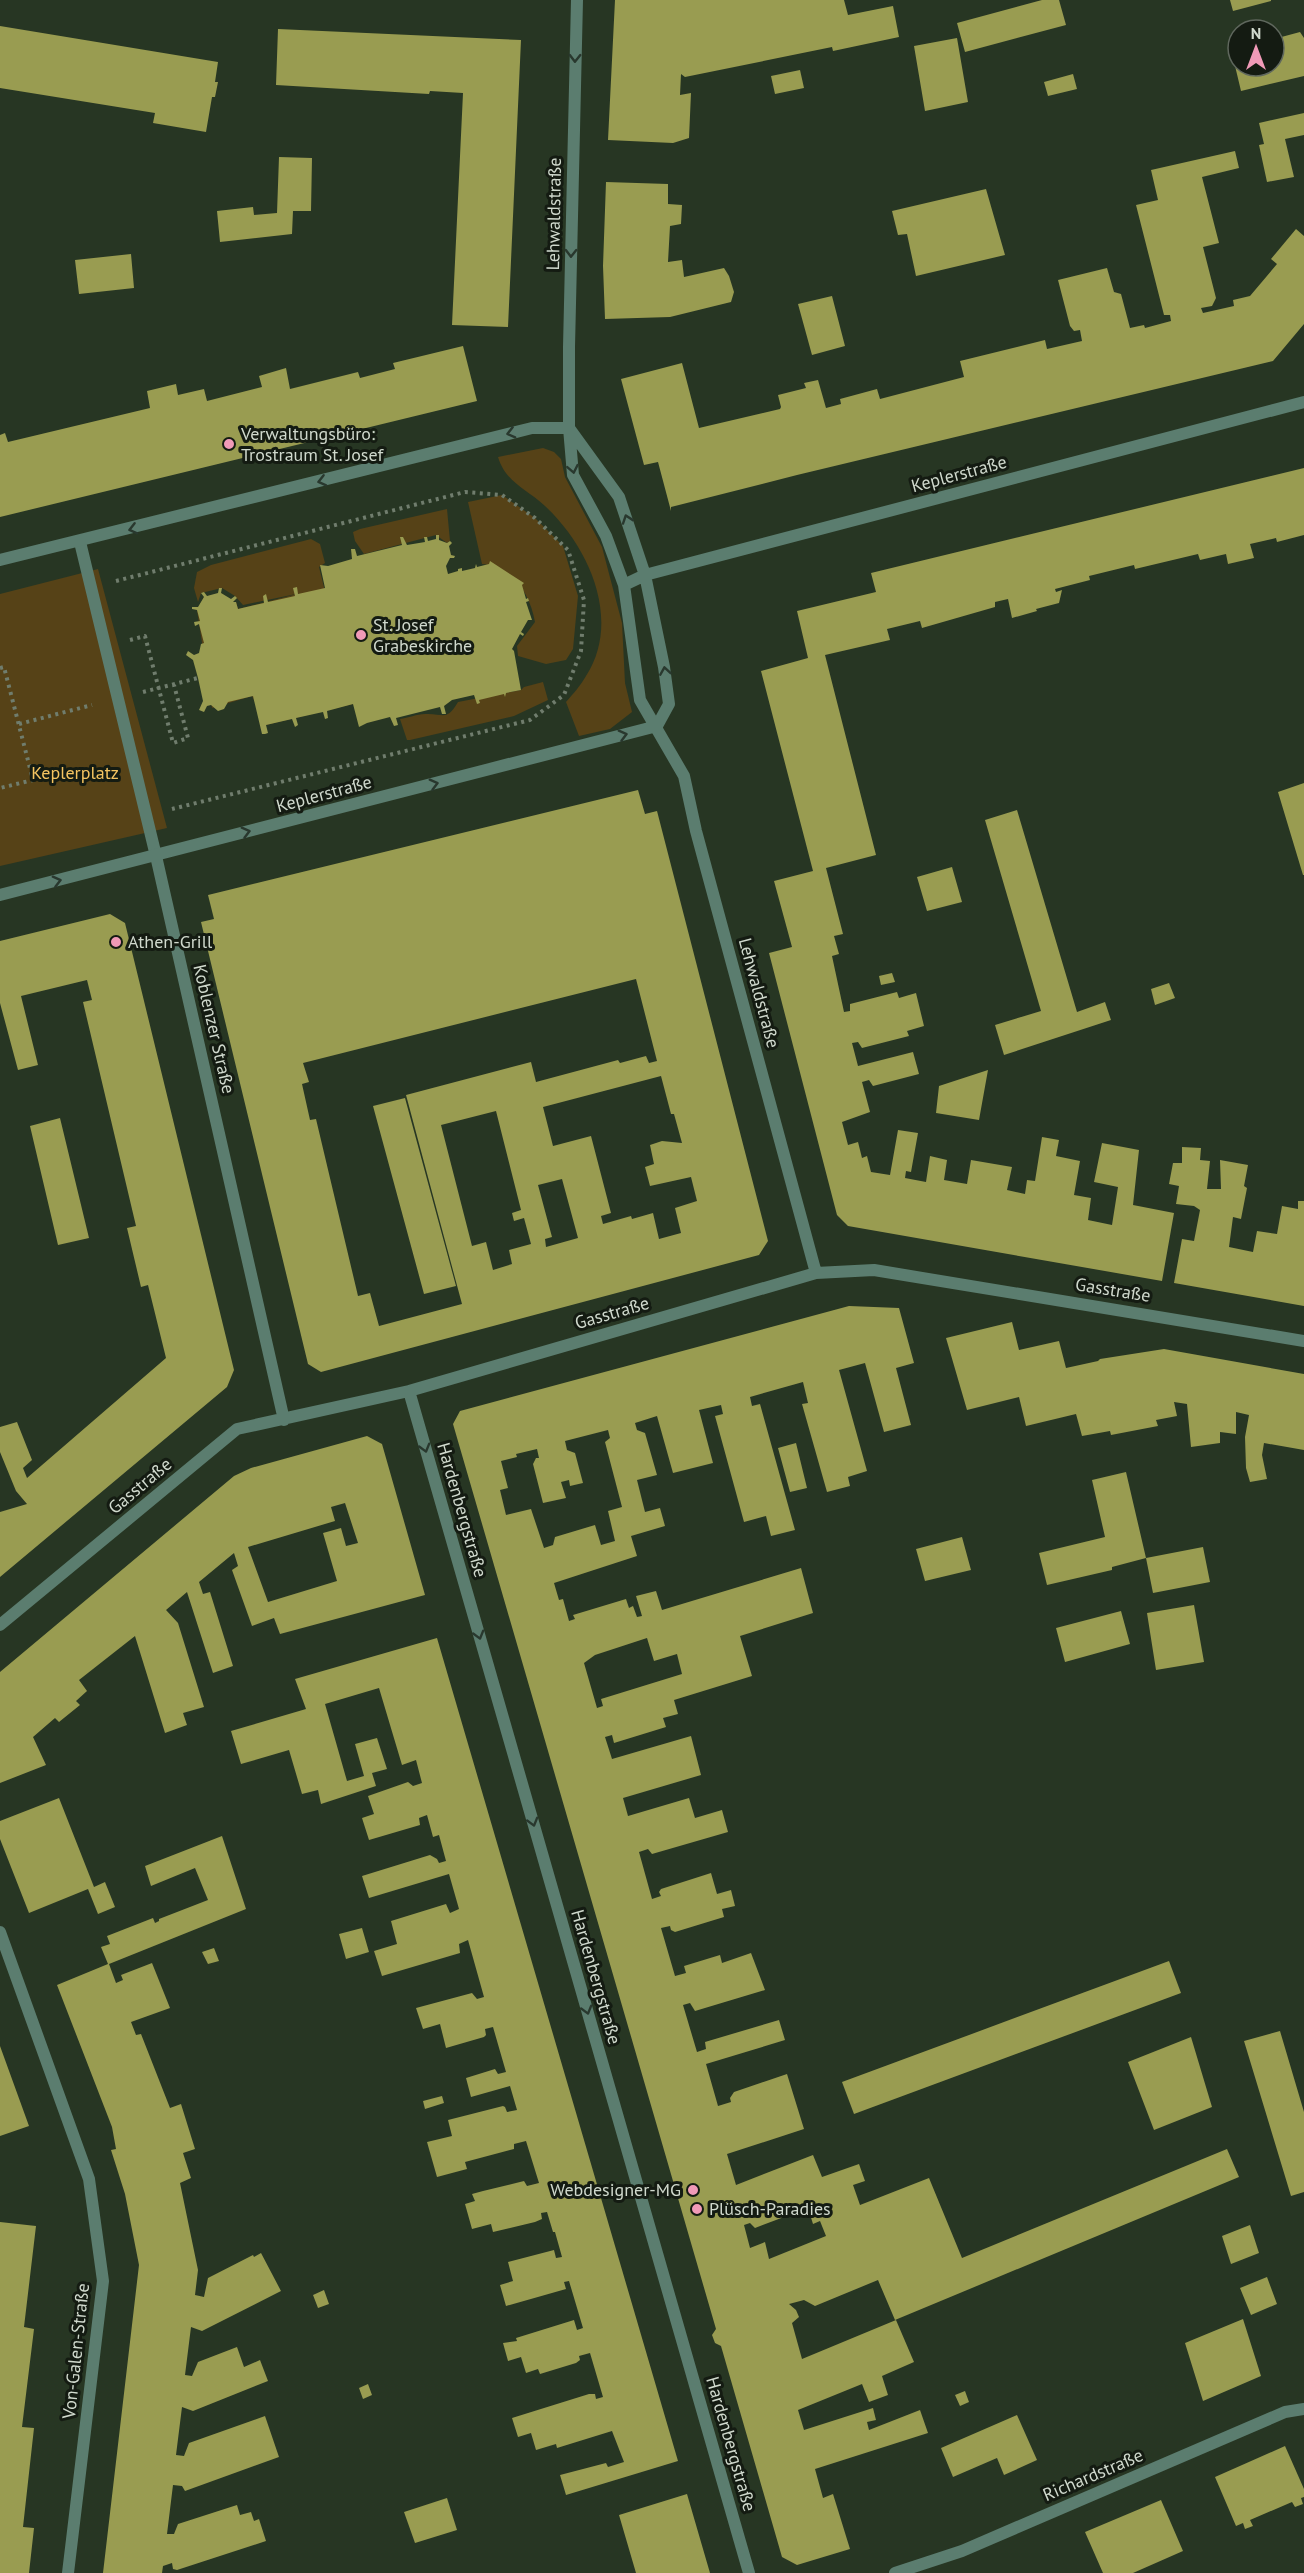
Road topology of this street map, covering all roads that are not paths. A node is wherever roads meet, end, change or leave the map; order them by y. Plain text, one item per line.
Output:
1 (577, 0) edge
2 (1304, 402) edge
3 (569, 428) junction
4 (80, 542) junction
5 (0, 560) edge
6 (645, 575) junction
7 (624, 585) junction
8 (657, 726) junction
9 (156, 856) junction
10 (0, 895) edge
11 (816, 1273) junction
12 (1304, 1341) edge
13 (409, 1391) junction
14 (284, 1420) junction
15 (0, 1625) edge
16 (0, 1932) edge
17 (1304, 2409) edge
18 (68, 2573) edge
19 (749, 2573) edge
20 (896, 2573) edge

1 -> 3 street, Lehwaldstraße
2 - 6 street, Keplerstraße
3 -> 4 street
6 -> 3 street
3 -> 7 street, Lehwaldstraße
4 - 5 street
4 - 9 street, Koblenzer Straße
6 - 7 street, Keplerstraße
8 -> 6 street
7 - 8 street, Lehwaldstraße
9 -> 8 street, Keplerstraße
8 - 11 street, Lehwaldstraße
10 -> 9 street, Keplerstraße
9 - 14 street, Koblenzer Straße
11 - 12 street, Gasstraße
11 - 13 street, Gasstraße
13 - 14 street, Gasstraße
13 -> 19 street, Hardenbergstraße
14 - 15 street, Gasstraße
16 - 18 street, Von-Galen-Straße
17 - 20 street, Richardstraße

